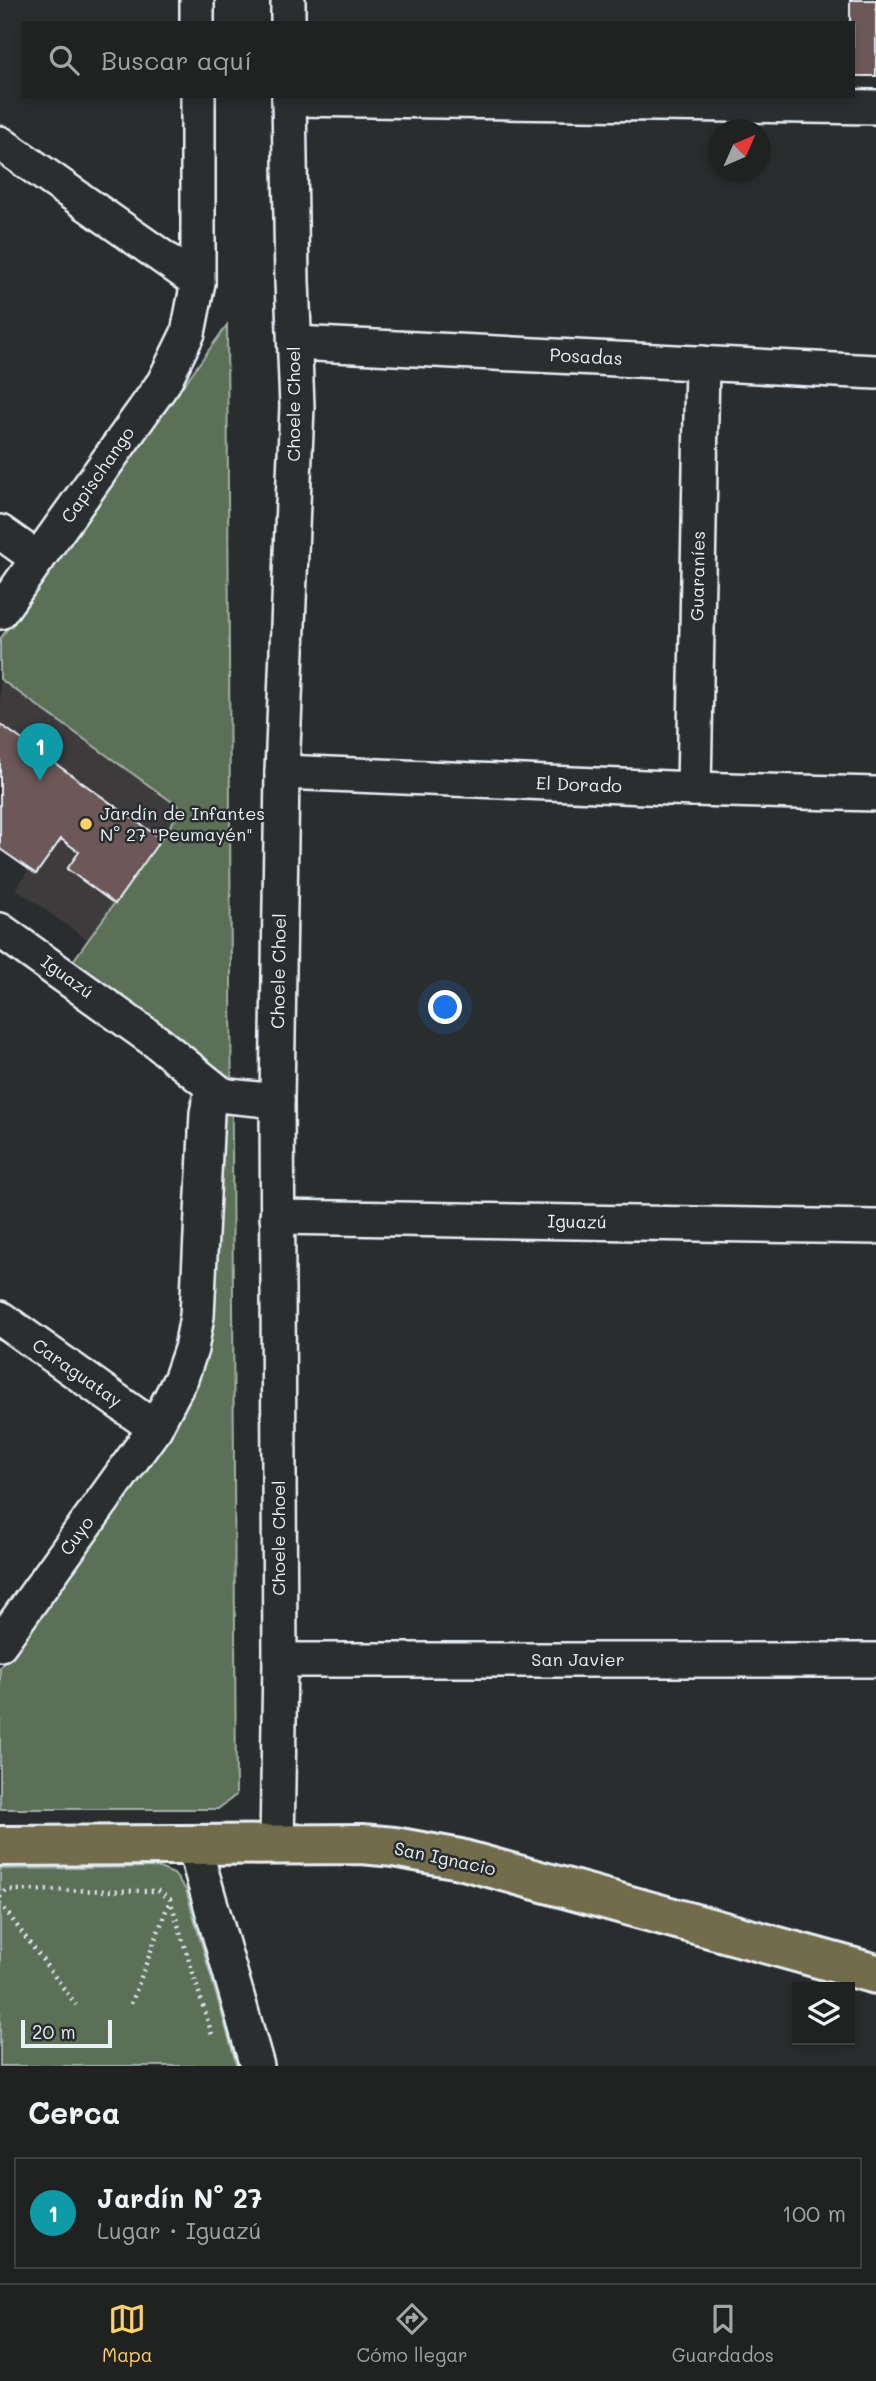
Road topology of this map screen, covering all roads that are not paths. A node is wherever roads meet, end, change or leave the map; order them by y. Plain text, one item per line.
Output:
1 (197, 0) edge
2 (288, 0) edge
3 (197, 21) edge
4 (288, 21) edge
5 (198, 98) edge
6 (289, 98) edge
7 (876, 107) edge
8 (0, 143) edge
9 (198, 282) junction
10 (295, 343) junction
11 (702, 363) junction
12 (876, 372) edge
13 (0, 532) edge
14 (38, 559) junction
15 (0, 612) edge
16 (282, 772) junction
17 (694, 789) junction
18 (876, 793) edge
19 (0, 930) edge
20 (212, 1087) junction
21 (277, 1101) junction
22 (277, 1217) junction
23 (876, 1227) edge
24 (0, 1318) edge
25 (155, 1428) junction
26 (0, 1644) edge
27 (280, 1660) junction
28 (876, 1660) edge
29 (277, 1845) junction
30 (0, 1846) edge
31 (194, 1846) junction
32 (876, 1975) edge
33 (257, 2066) edge

1 - 3 street
2 - 4 street
5 - 9 street
6 - 7 street
6 - 10 street, Choele Choel
8 - 9 street
9 - 14 street, Capischango
10 - 11 street, Posadas
10 - 16 street, Choele Choel
11 - 12 street, Posadas
11 - 17 street, Guaraníes
13 - 14 street
14 - 15 street, Capischango
16 - 17 street, El Dorado
16 - 21 street, Choele Choel
17 - 18 street, El Dorado
19 - 20 street, Iguazú
20 - 21 street, Iguazú
20 - 25 street
21 - 22 street, Choele Choel
22 - 23 street, Iguazú
22 - 27 street, Choele Choel
24 - 25 street, Caraguatay
25 - 26 street, Cuyo
27 - 28 street, San Javier
27 - 29 street, Choele Choel
29 - 31 main road, San Ignacio
29 - 32 main road, San Ignacio
30 - 31 main road, San Ignacio
31 - 33 street

